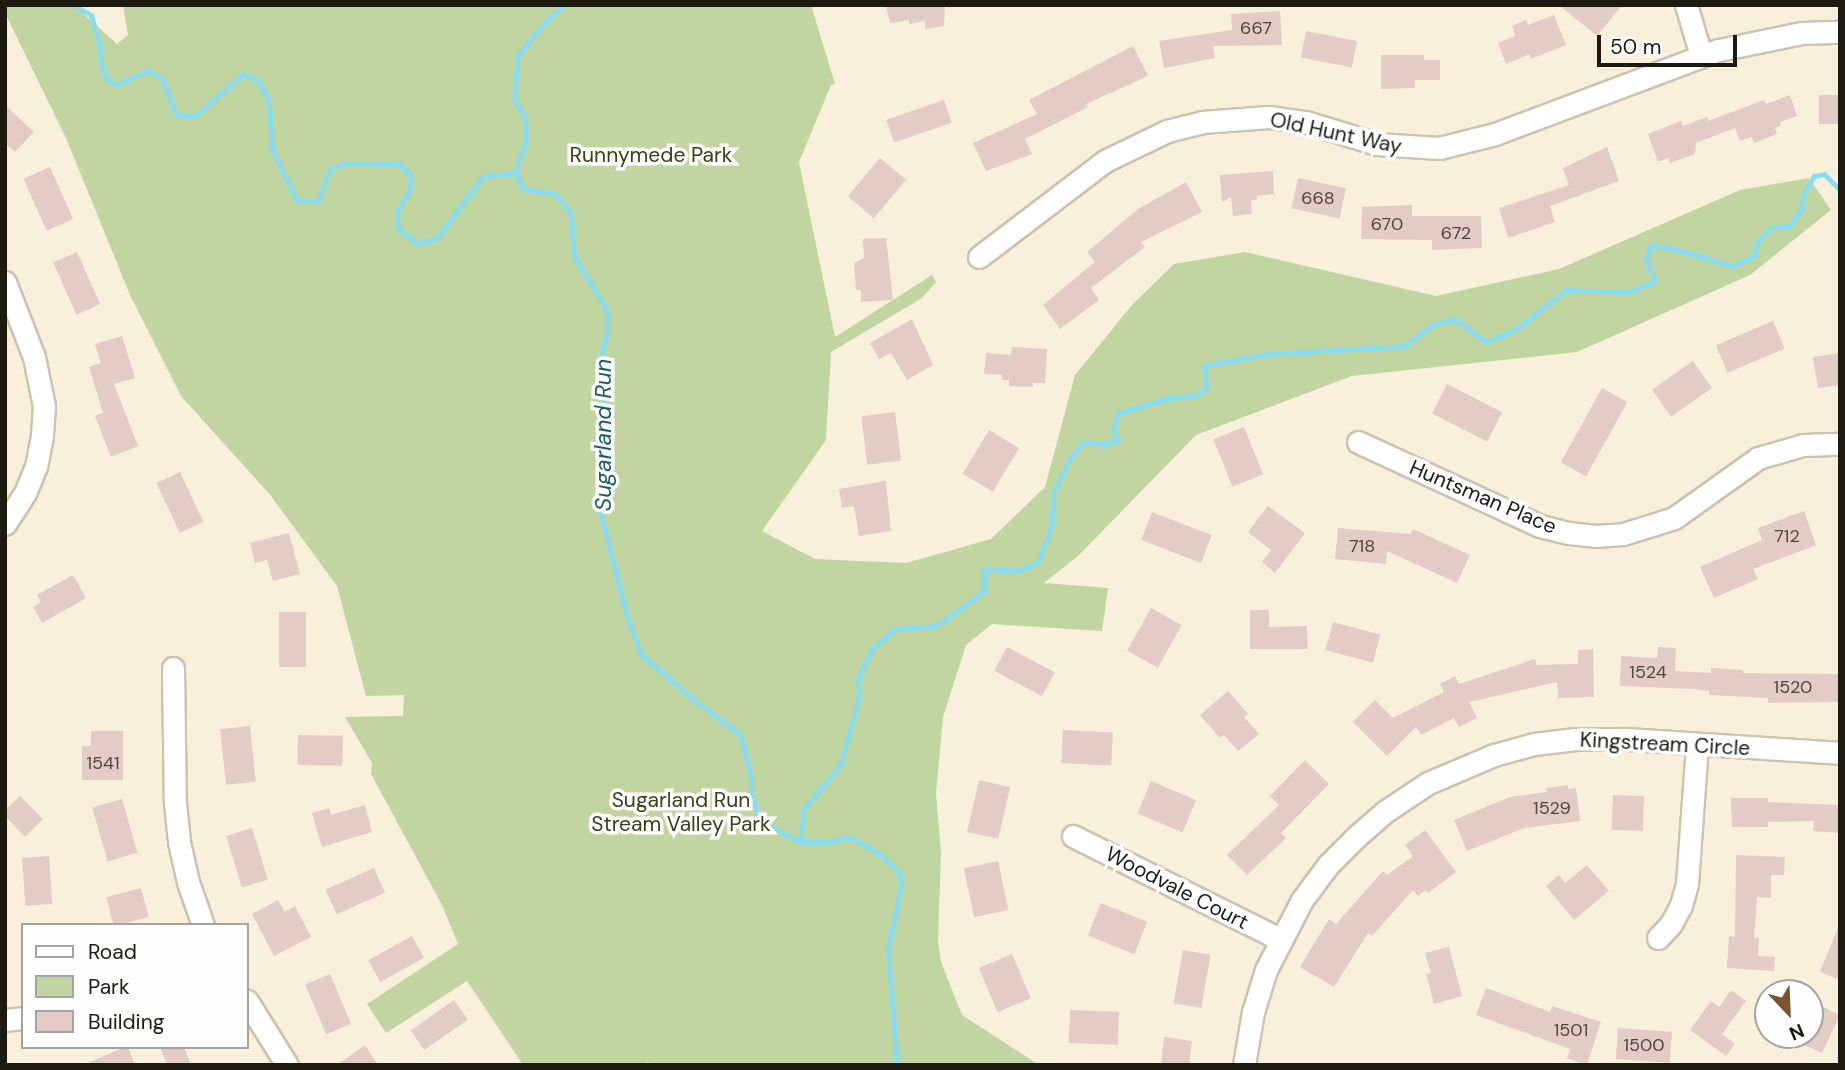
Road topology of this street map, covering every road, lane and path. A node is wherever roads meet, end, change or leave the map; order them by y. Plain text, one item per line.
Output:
1 (1686, 5) edge
2 (1840, 32) edge
3 (1701, 55) junction
4 (979, 257) dead end
5 (5, 282) edge
6 (1358, 442) dead end
7 (1840, 444) edge
8 (5, 524) edge
9 (173, 668) dead end
10 (1697, 744) junction
11 (1840, 753) edge
12 (1073, 836) dead end
13 (202, 923) edge
14 (1658, 938) dead end
15 (1280, 939) junction
16 (248, 1003) edge
17 (287, 1065) edge
18 (1244, 1065) edge

1 - 3 street
2 - 3 street, Old Hunt Way
3 - 4 street, Old Hunt Way
5 - 8 street
6 - 7 street, Huntsman Place
9 - 13 street
10 - 11 street, Kingstream Circle
10 - 14 street
10 - 15 street, Kingstream Circle
12 - 15 street, Woodvale Court
15 - 18 street, Kingstream Circle
16 - 17 street

